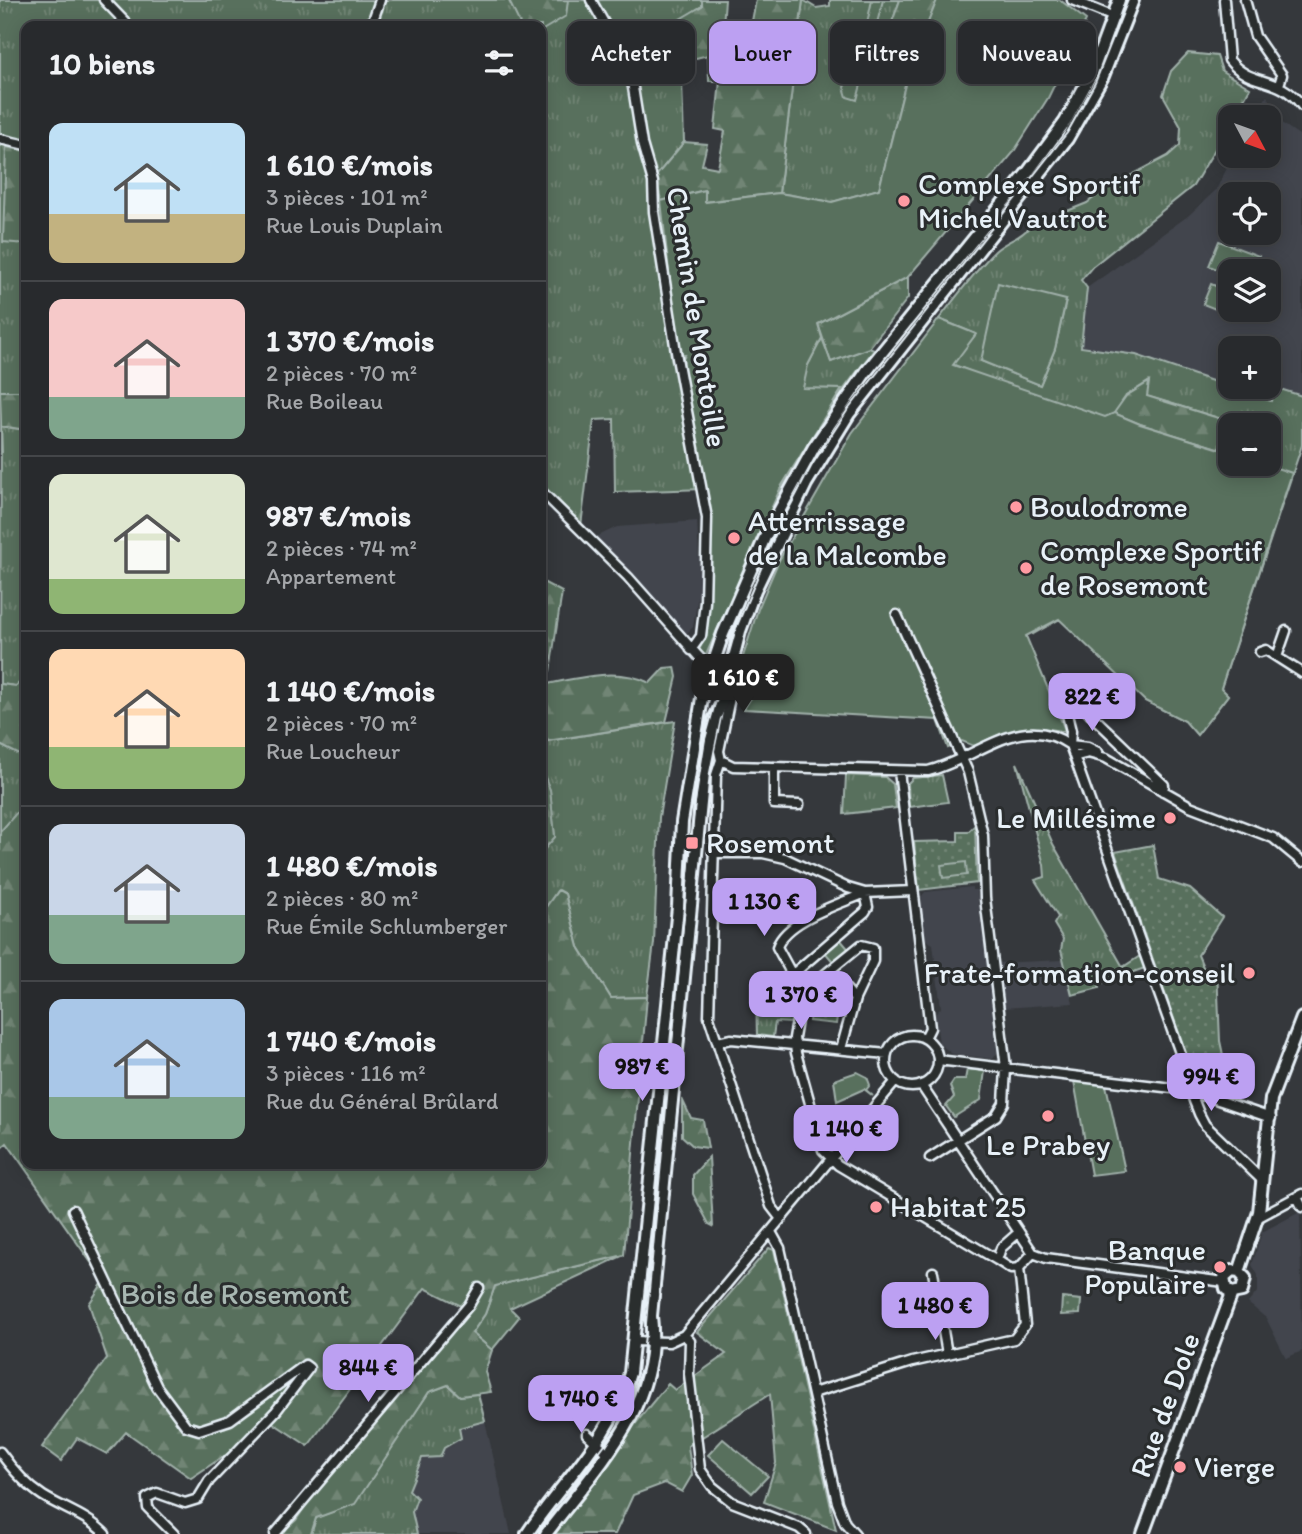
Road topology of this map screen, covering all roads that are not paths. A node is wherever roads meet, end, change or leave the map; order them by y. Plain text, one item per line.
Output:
1 (104, 0) edge
2 (380, 0) edge
3 (591, 0) edge
4 (1072, 0) edge
5 (1119, 0) edge
6 (1133, 0) edge
7 (1224, 0) edge
8 (1245, 0) edge
9 (1114, 17) junction
10 (124, 21) edge
11 (373, 21) edge
12 (1279, 85) junction
13 (1302, 106) edge
14 (0, 139) edge
15 (21, 144) edge
16 (546, 496) edge
17 (897, 615) dead end
18 (1286, 631) dead end
19 (691, 650) junction
20 (1261, 652) dead end
21 (1278, 654) junction
22 (711, 670) junction
23 (1302, 673) edge
24 (725, 685) junction
25 (1070, 745) junction
26 (1076, 756) junction
27 (963, 757) junction
28 (1107, 758) junction
29 (721, 760) junction
30 (774, 767) junction
31 (899, 771) junction
32 (1163, 791) junction
33 (799, 805) dead end
34 (713, 853) junction
35 (1302, 862) edge
36 (914, 891) junction
37 (865, 892) junction
38 (830, 972) junction
39 (793, 974) junction
40 (802, 993) junction
41 (855, 999) junction
42 (1302, 1018) edge
43 (1302, 1032) edge
44 (925, 1038) junction
45 (718, 1042) junction
46 (794, 1045) junction
47 (841, 1049) junction
48 (887, 1054) junction
49 (938, 1060) junction
50 (1006, 1068) junction
51 (896, 1081) junction
52 (921, 1085) junction
53 (1189, 1090) junction
54 (1271, 1118) junction
55 (958, 1141) junction
56 (930, 1158) dead end
57 (832, 1160) junction
58 (1263, 1181) junction
59 (1299, 1196) edge
60 (1302, 1207) edge
61 (73, 1210) dead end
62 (1257, 1217) junction
63 (782, 1219) junction
64 (771, 1232) junction
65 (1018, 1233) junction
66 (1033, 1253) junction
67 (997, 1261) junction
68 (1019, 1268) junction
69 (933, 1272) dead end
70 (1239, 1272) junction
71 (1224, 1282) junction
72 (479, 1288) dead end
73 (1232, 1293) junction
74 (684, 1335) junction
75 (634, 1341) junction
76 (653, 1342) junction
77 (947, 1354) junction
78 (813, 1394) junction
79 (587, 1434) dead end
80 (596, 1443) junction
81 (0, 1452) edge
82 (608, 1452) junction
83 (105, 1534) edge
84 (174, 1534) edge
85 (275, 1534) edge
86 (527, 1534) edge
87 (546, 1534) edge
88 (806, 1534) edge
89 (855, 1534) edge
90 (1143, 1534) edge

1 - 10 street
2 - 11 street
3 - 19 street, Chemin de Montoille
4 - 9 street
5 - 9 main road
6 - 24 main road
7 - 12 street
8 - 12 street
9 - 22 main road
12 - 13 street
14 - 15 street
16 - 19 street
17 - 27 street
18 - 21 street
19 - 22 street
20 - 21 street
21 - 23 street
22 - 24 street
22 - 75 main road
24 - 29 street
24 - 76 main road
25 - 26 street
25 - 27 street
25 - 28 street
25 - 32 street
26 - 28 street
26 - 53 street
27 - 31 street
27 - 50 street
28 - 32 street
29 - 30 street
29 - 34 street
30 - 31 street
30 - 33 street
31 - 36 street
32 - 35 street
34 - 37 street
34 - 45 street
36 - 37 street
36 - 44 street
37 - 39 street
37 - 39 street
38 - 40 street
38 - 41 street
38 - 41 street
39 - 40 street
40 - 46 street
41 - 47 street
42 - 54 main road
43 - 54 main road
44 - 48 street
44 - 49 street
45 - 46 street
45 - 63 street
46 - 47 street
46 - 57 street
47 - 48 street
48 - 51 street
49 - 50 street
49 - 52 street
50 - 53 street
50 - 55 street
51 - 52 street
51 - 57 street
52 - 55 street
53 - 54 street
53 - 58 street
54 - 58 main road
55 - 56 street
55 - 65 street
57 - 63 street
57 - 67 street
58 - 62 main road
59 - 60 street
59 - 62 street
61 - 84 street
62 - 70 main road
63 - 64 street
64 - 74 street
64 - 78 street
65 - 66 street
65 - 67 street
66 - 68 street
66 - 71 street
67 - 68 street
68 - 77 street
69 - 77 street
70 - 71 main road
70 - 73 main road
71 - 73 main road
72 - 85 street
73 - 90 main road, Rue de Dole
74 - 76 street
74 - 88 street
75 - 76 street
75 - 80 main road
76 - 82 main road
77 - 78 street
78 - 89 street
79 - 80 street
80 - 82 street
80 - 86 main road
81 - 83 street
82 - 87 main road

